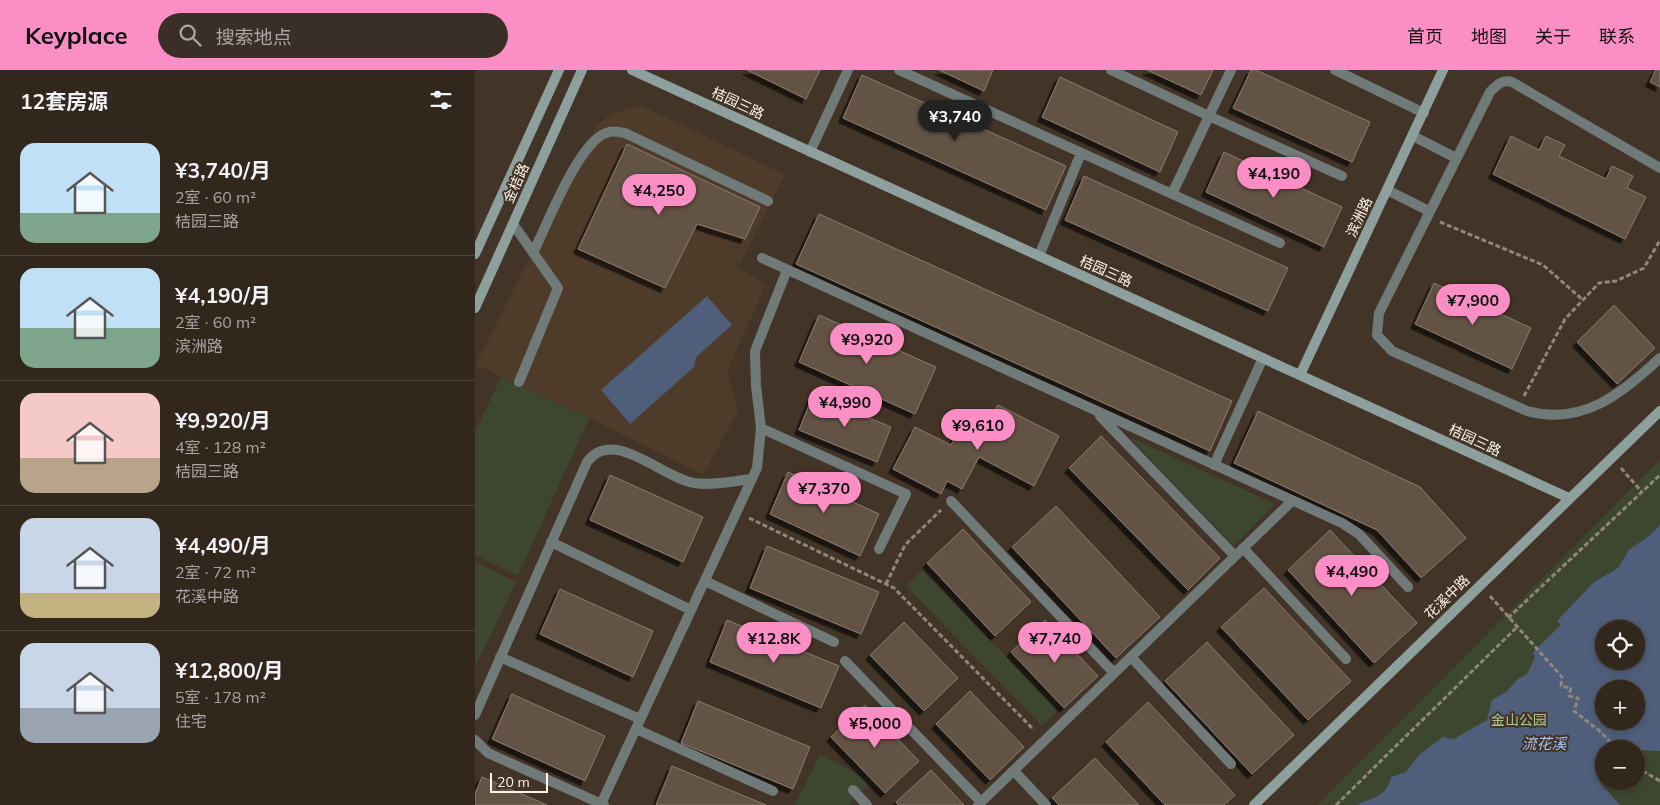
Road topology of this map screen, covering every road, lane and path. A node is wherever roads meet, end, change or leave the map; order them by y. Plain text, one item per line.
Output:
1 (559, 70) edge
2 (583, 70) edge
3 (632, 70) edge
4 (848, 70) edge
5 (899, 70) edge
6 (1111, 70) edge
7 (1231, 70) edge
8 (1335, 70) edge
9 (1443, 70) edge
10 (1424, 113) junction
11 (1209, 116) junction
12 (1413, 136) junction
13 (810, 152) junction
14 (1081, 153) junction
15 (1456, 158) junction
16 (1660, 168) edge
17 (1342, 176) dead end
18 (1387, 190) junction
19 (1172, 194) junction
20 (769, 201) dead end
21 (1428, 214) junction
22 (513, 224) junction
23 (1660, 240) edge
24 (1280, 243) dead end
25 (533, 253) junction
26 (475, 254) edge
27 (1039, 256) junction
28 (761, 258) dead end
29 (787, 270) junction
30 (1583, 300) junction
31 (475, 308) edge
32 (1263, 358) junction
33 (1660, 358) edge
34 (1300, 375) junction
35 (519, 382) dead end
36 (1519, 407) junction
37 (1660, 411) edge
38 (1096, 412) junction
39 (761, 428) junction
40 (1612, 457) junction
41 (1214, 465) junction
42 (1660, 475) edge
43 (752, 479) junction
44 (1642, 492) junction
45 (1569, 498) junction
46 (951, 501) joint
47 (1292, 501) junction
48 (737, 512) junction
49 (551, 542) junction
50 (1243, 548) junction
51 (879, 549) dead end
52 (1235, 556) junction
53 (705, 581) junction
54 (886, 584) junction
55 (1480, 584) junction
56 (1407, 587) dead end
57 (691, 610) junction
58 (1508, 618) junction
59 (1517, 627) junction
60 (834, 642) dead end
61 (500, 657) junction
62 (1131, 657) junction
63 (1346, 659) dead end
64 (845, 661) dead end
65 (1114, 674) junction
66 (475, 715) edge
67 (638, 724) junction
68 (475, 740) edge
69 (1609, 740) edge
70 (1045, 741) junction
71 (1231, 764) dead end
72 (1014, 771) junction
73 (1645, 772) edge
74 (1660, 781) edge
75 (853, 790) dead end
76 (773, 791) dead end
77 (602, 804) edge
78 (980, 804) edge
79 (867, 805) edge
80 (1046, 805) edge
81 (1254, 805) edge
82 (1336, 805) edge

1 - 26 street
2 - 22 street, 金桔路
3 - 13 street, 桔园三路
4 - 13 street
5 - 14 street
6 - 11 street
7 - 11 street
8 - 10 street
9 - 10 street, 滨洲路
10 - 12 street, 滨洲路
11 - 17 street
11 - 19 street
12 - 15 street
12 - 18 street, 滨洲路
13 - 27 street, 桔园三路
14 - 19 street
14 - 27 street
15 - 16 street
15 - 21 street
18 - 21 street
18 - 34 street, 滨洲路
19 - 24 street
20 - 25 street
21 - 30 path
21 - 36 street
22 - 25 street
22 - 31 street, 金桔路
23 - 30 path
25 - 35 street
27 - 32 street, 桔园三路
28 - 29 street
29 - 38 street
29 - 39 street
30 - 36 path
32 - 34 street, 桔园三路
32 - 41 street
33 - 36 street
34 - 45 street, 桔园三路
37 - 40 street, 花溪中路
38 - 41 street
38 - 52 street
39 - 43 street
39 - 51 street
40 - 44 path
40 - 45 street, 花溪中路
41 - 47 street
42 - 44 path
43 - 48 street
43 - 49 street
44 - 58 path
45 - 55 street, 花溪中路
46 - 54 path
46 - 65 street
47 - 50 street
47 - 56 street
48 - 53 street
48 - 54 path
49 - 57 street
49 - 61 street
50 - 52 street
50 - 63 street
52 - 62 street
53 - 57 street
53 - 60 street
54 - 70 path
55 - 58 path
55 - 81 street, 花溪中路
57 - 67 street
58 - 59 path
59 - 69 path
59 - 82 path
61 - 66 street
61 - 67 street
62 - 65 street
62 - 71 street
64 - 78 street
65 - 70 street
67 - 76 street
67 - 77 street
68 - 77 street
70 - 72 street
72 - 78 street
72 - 80 street
73 - 74 path
75 - 79 street

